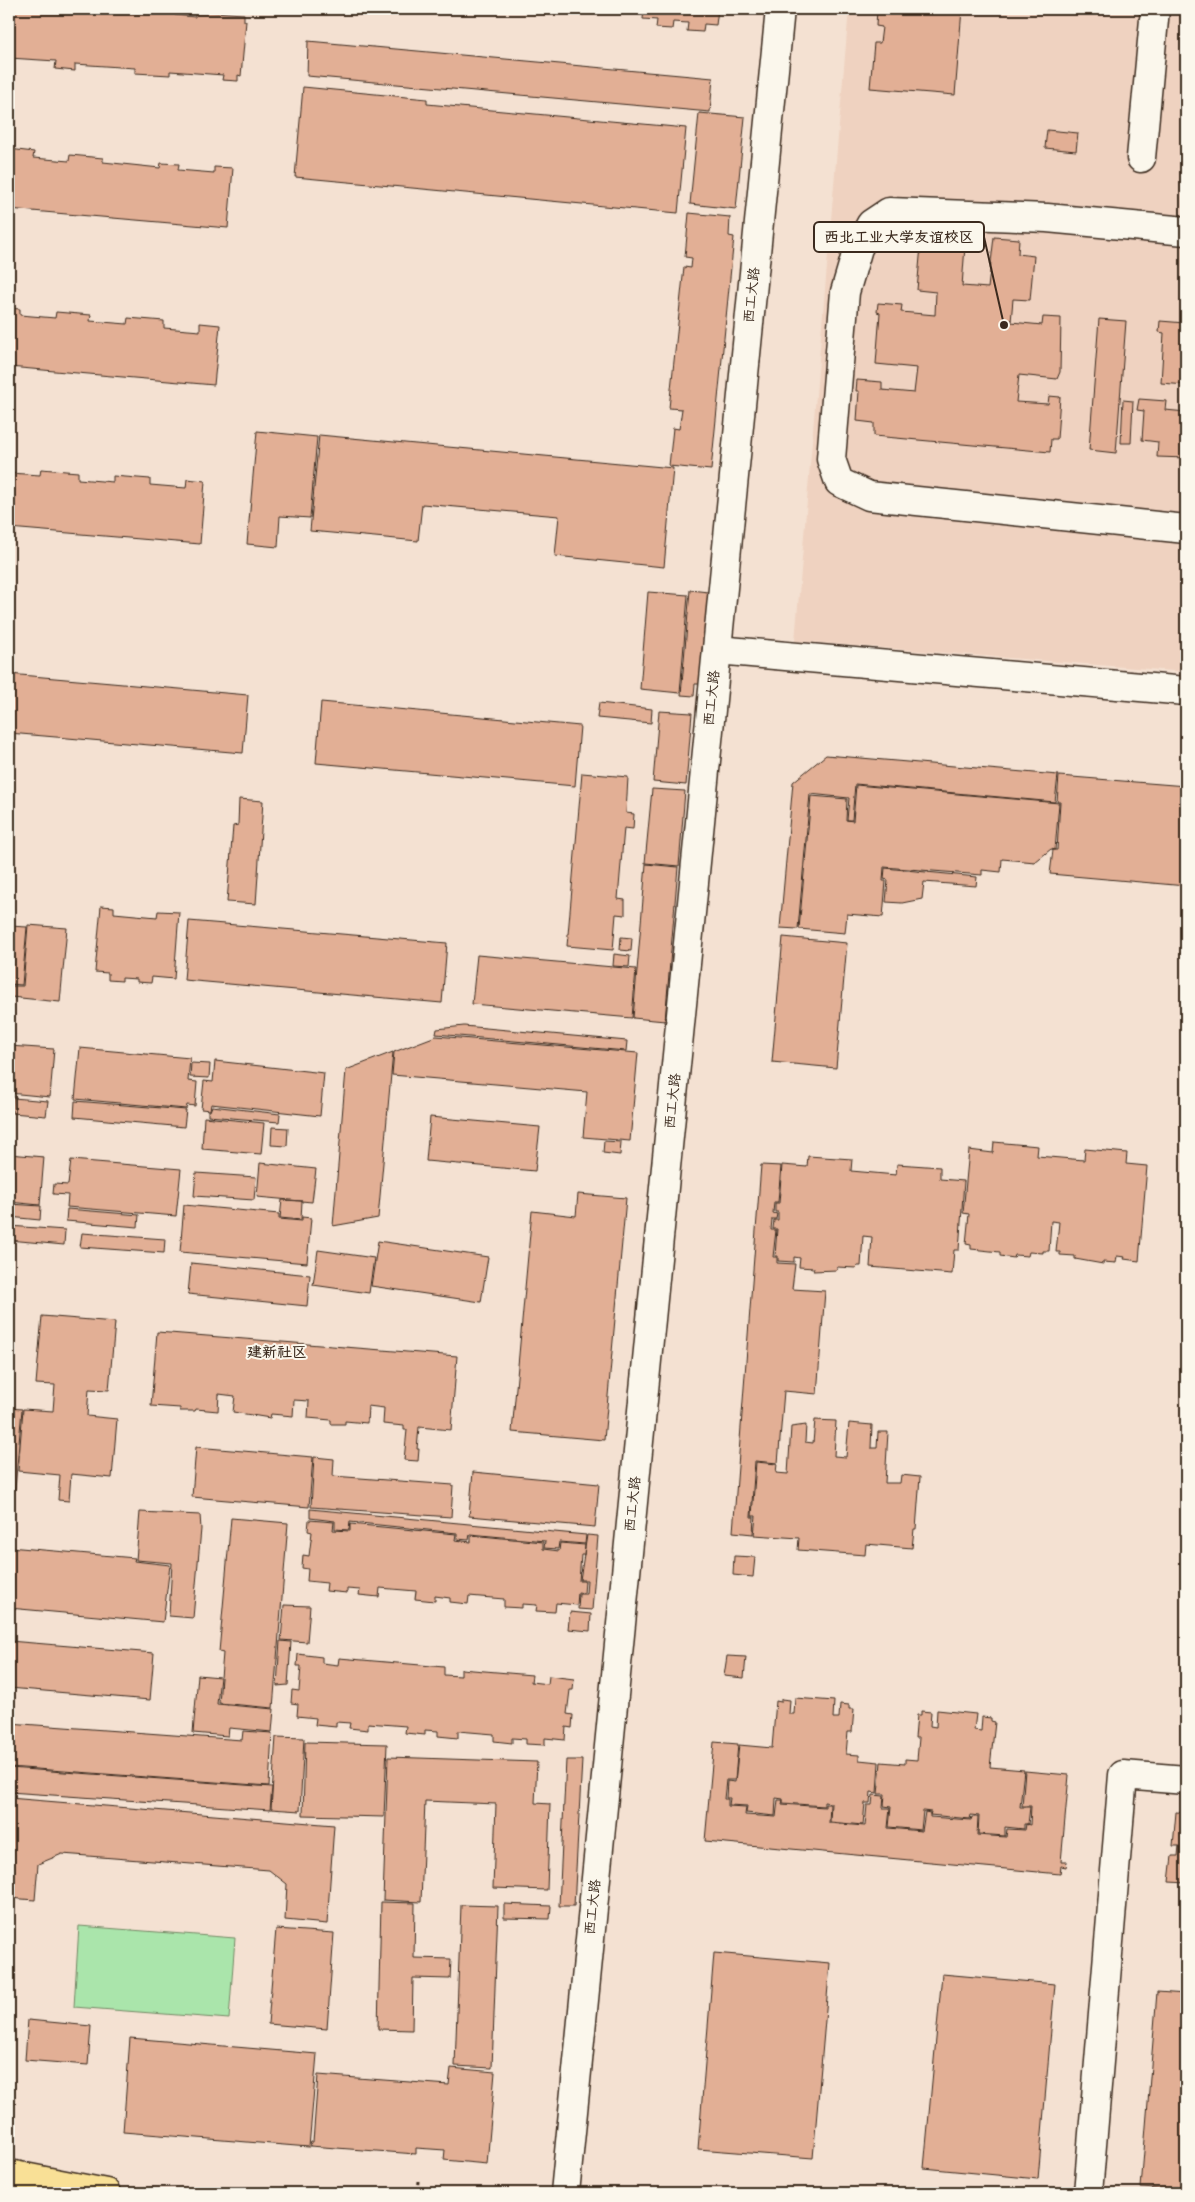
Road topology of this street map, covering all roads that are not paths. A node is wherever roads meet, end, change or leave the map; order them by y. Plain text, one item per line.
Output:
1 (780, 9) edge
2 (1155, 9) edge
3 (1141, 158) dead end
4 (1186, 231) edge
5 (1186, 529) edge
6 (717, 650) junction
7 (1186, 691) edge
8 (1186, 1780) edge
9 (9, 2174) edge
10 (106, 2193) edge
11 (565, 2193) edge
12 (1088, 2193) edge

1 - 6 street, 西工大路
2 - 3 street
4 - 5 street
6 - 7 street
6 - 11 street, 西工大路
8 - 12 street
9 - 10 main road

